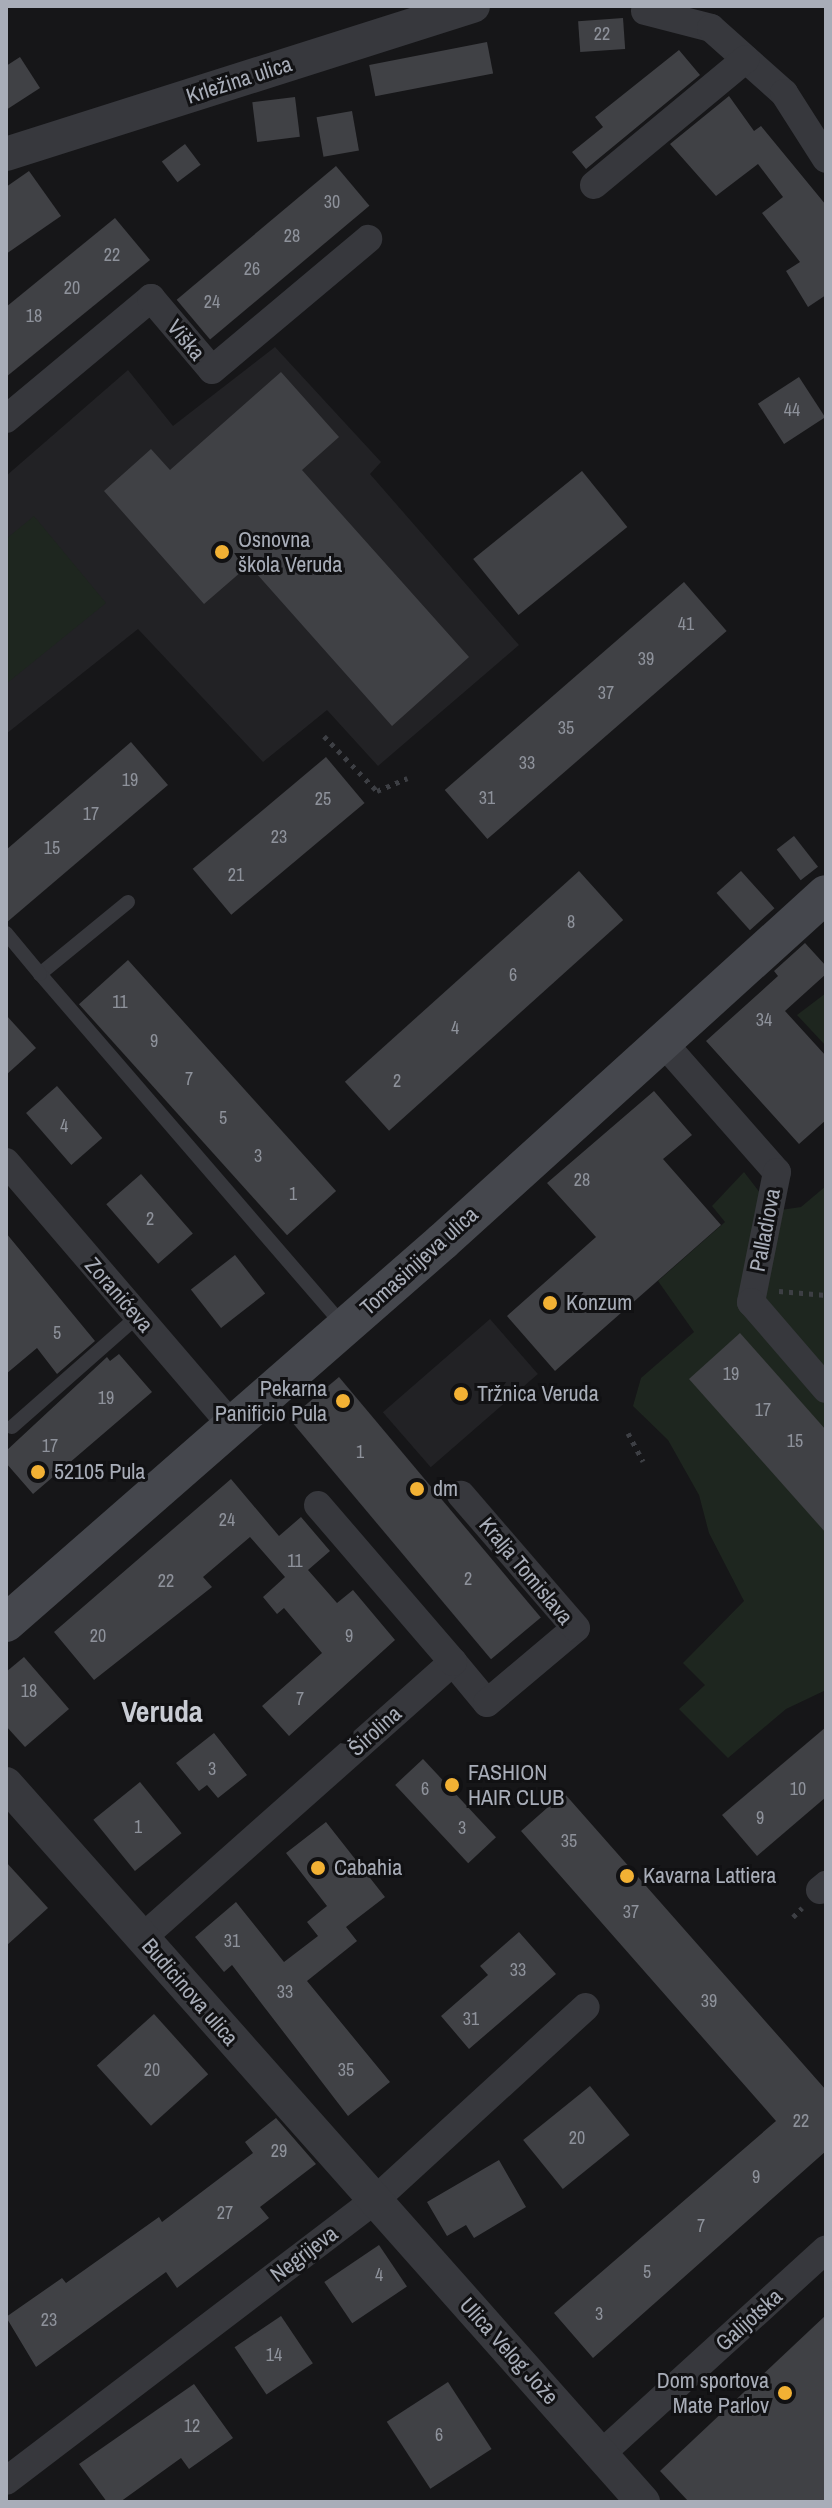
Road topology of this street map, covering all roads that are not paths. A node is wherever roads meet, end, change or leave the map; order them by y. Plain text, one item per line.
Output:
1 (473, 6) edge
2 (645, 11) dead end
3 (746, 59) junction
4 (6, 154) edge
5 (826, 159) edge
6 (594, 185) dead end
7 (368, 239) dead end
8 (6, 419) edge
9 (826, 894) edge
10 (128, 902) dead end
11 (6, 933) edge
12 (40, 974) junction
13 (660, 1039) junction
14 (6, 1162) edge
15 (138, 1316) junction
16 (345, 1327) junction
17 (826, 1389) edge
18 (232, 1426) junction
19 (12, 1427) dead end
20 (461, 1495) dead end
21 (318, 1505) dead end
22 (6, 1623) edge
23 (453, 1662) junction
24 (6, 1784) edge
25 (142, 1938) junction
26 (586, 2007) dead end
27 (374, 2201) junction
28 (826, 2249) edge
29 (601, 2454) junction
30 (6, 2481) edge
31 (643, 2502) edge

1 - 4 street, Krležina ulica
2 - 3 street
3 - 5 street
3 - 6 street
7 - 8 street, Viška
9 - 13 main road, Tomasinijeva ulica
10 - 12 lane
11 - 12 lane
12 - 16 lane
13 - 16 main road, Tomasinijeva ulica
13 - 17 street, Palladiova
14 - 15 street, Zoranićeva
15 - 18 street, Zoranićeva
15 - 19 lane
16 - 18 main road, Tomasinijeva ulica
18 - 22 main road, Tomasinijeva ulica
20 - 23 street, Kralja Tomislava
21 - 23 street
23 - 25 street, Širolina
24 - 25 street, Budicinova ulica
25 - 27 street, Budicinova ulica
26 - 27 street, Negrijeva
27 - 29 street, Ulica Velog Jože
27 - 30 street, Negrijeva
28 - 29 street, Galijotska
29 - 31 street, Ulica Velog Jože

